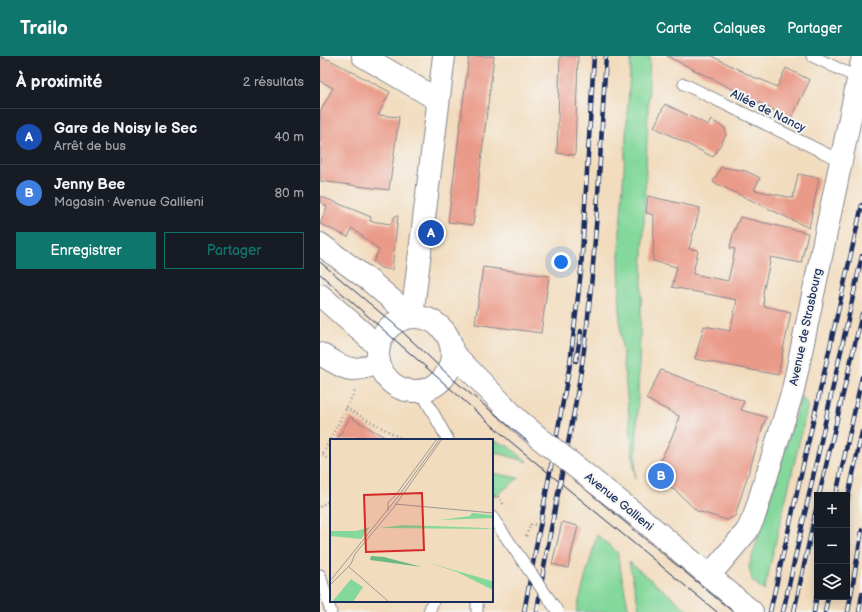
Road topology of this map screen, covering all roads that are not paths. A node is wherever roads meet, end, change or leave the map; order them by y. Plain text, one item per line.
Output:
1 (363, 56) edge
2 (444, 56) edge
3 (812, 56) edge
4 (860, 70) edge
5 (684, 84) dead end
6 (438, 100) junction
7 (841, 161) junction
8 (320, 244) edge
9 (320, 295) edge
10 (412, 317) junction
11 (452, 352) junction
12 (320, 354) edge
13 (379, 354) junction
14 (443, 378) junction
15 (488, 390) junction
16 (421, 391) junction
17 (447, 439) edge
18 (493, 518) edge
19 (320, 574) edge
20 (709, 576) junction
21 (433, 602) edge
22 (331, 612) edge
23 (429, 612) edge
24 (558, 612) edge
25 (751, 612) edge

1 - 6 street
2 - 6 street
3 - 4 lane
4 - 7 street, Avenue de Strasbourg
5 - 7 lane, Allée de Nancy
6 - 10 street
7 - 20 street, Avenue de Strasbourg
8 - 10 street
9 - 13 street
10 - 11 street
10 - 13 street
11 - 14 street
11 - 15 street, Avenue Gallieni
12 - 13 street
13 - 16 street
14 - 15 street, Avenue Gallieni
14 - 16 street
15 - 20 street, Avenue Gallieni, bridge
16 - 17 lane
18 - 24 lane, bridge
19 - 22 lane
20 - 25 street, Avenue Gallieni
21 - 23 lane

